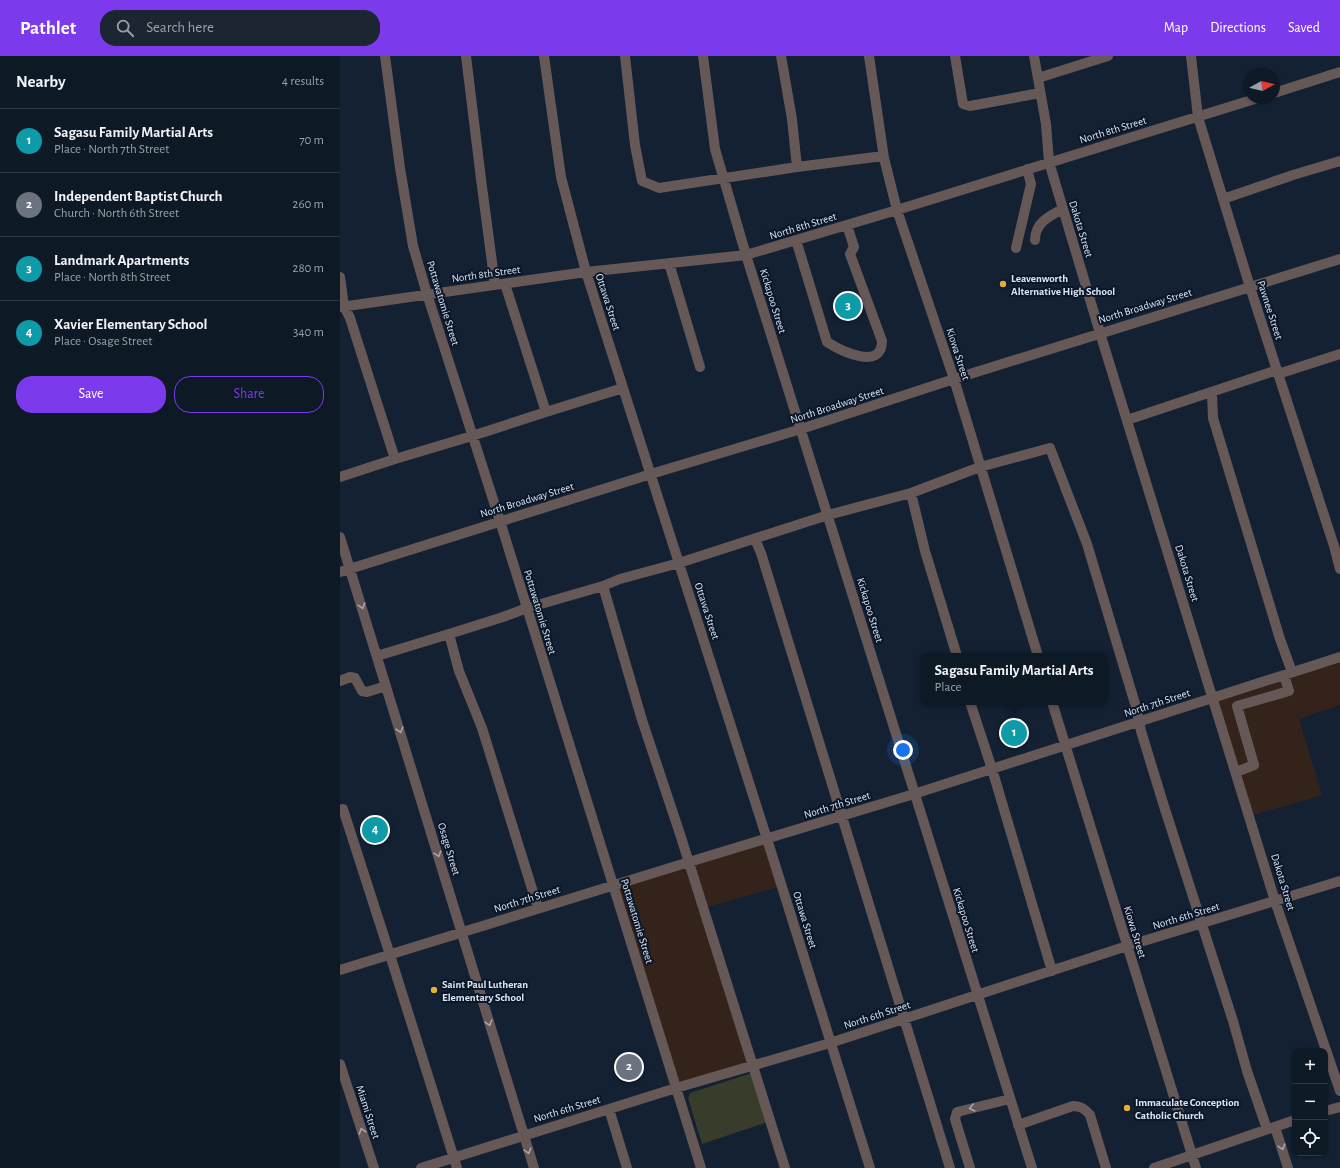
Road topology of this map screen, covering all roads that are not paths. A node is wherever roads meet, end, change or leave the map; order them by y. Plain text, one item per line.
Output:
1 (385, 56) edge
2 (466, 56) edge
3 (544, 56) edge
4 (625, 56) edge
5 (703, 56) edge
6 (781, 56) edge
7 (870, 56) edge
8 (955, 56) edge
9 (1034, 56) edge
10 (1108, 56) edge
11 (1191, 56) edge
12 (1340, 72) edge
13 (1038, 78) junction
14 (1280, 91) edge
15 (1040, 93) junction
16 (1244, 102) edge
17 (1198, 117) junction
18 (883, 156) junction
19 (1340, 161) edge
20 (1049, 162) junction
21 (797, 167) junction
22 (1027, 169) junction
23 (723, 178) junction
24 (1223, 199) junction
25 (1063, 209) junction
26 (897, 210) junction
27 (847, 225) junction
28 (796, 240) junction
29 (1035, 240) dead end
30 (1016, 248) dead end
31 (746, 255) junction
32 (1340, 259) edge
33 (669, 264) junction
34 (586, 272) junction
35 (340, 277) edge
36 (500, 284) junction
37 (1250, 286) junction
38 (427, 294) junction
39 (342, 307) edge
40 (1100, 333) junction
41 (1340, 354) edge
42 (700, 367) dead end
43 (1278, 372) junction
44 (954, 379) junction
45 (623, 388) junction
46 (1212, 393) junction
47 (546, 412) junction
48 (1127, 420) junction
49 (801, 430) junction
50 (472, 436) junction
51 (395, 459) junction
52 (980, 467) junction
53 (651, 474) junction
54 (340, 477) edge
55 (910, 493) junction
56 (828, 515) junction
57 (500, 521) junction
58 (340, 537) edge
59 (755, 539) junction
60 (679, 563) junction
61 (350, 568) junction
62 (1340, 569) edge
63 (340, 572) edge
64 (603, 586) junction
65 (527, 608) junction
66 (449, 634) junction
67 (956, 653) edge
68 (1037, 653) edge
69 (377, 656) junction
70 (1340, 657) edge
71 (1288, 673) junction
72 (340, 681) edge
73 (386, 686) junction
74 (1213, 697) junction
75 (971, 705) edge
76 (1053, 705) edge
77 (1139, 721) junction
78 (1065, 745) junction
79 (992, 769) junction
80 (1236, 772) junction
81 (914, 794) junction
82 (342, 809) dead end
83 (842, 816) junction
84 (767, 838) junction
85 (689, 862) junction
86 (1340, 881) edge
87 (613, 886) junction
88 (1275, 901) junction
89 (538, 908) junction
90 (1202, 924) junction
91 (462, 932) junction
92 (1127, 946) junction
93 (390, 955) junction
94 (340, 970) edge
95 (1052, 970) junction
96 (977, 995) junction
97 (905, 1018) junction
98 (830, 1043) junction
99 (340, 1064) edge
100 (752, 1065) junction
101 (676, 1088) junction
102 (1340, 1091) edge
103 (1010, 1099) junction
104 (1340, 1106) edge
105 (609, 1109) junction
106 (1328, 1110) edge
107 (1292, 1121) edge
108 (1018, 1125) junction
109 (1271, 1128) junction
110 (523, 1135) junction
111 (1192, 1155) junction
112 (453, 1157) junction
113 (374, 1168) edge
114 (421, 1168) edge
115 (457, 1168) edge
116 (534, 1168) edge
117 (627, 1168) edge
118 (701, 1168) edge
119 (785, 1168) edge
120 (870, 1168) edge
121 (950, 1168) edge
122 (970, 1168) edge
123 (1032, 1168) edge
124 (1106, 1168) edge
125 (1154, 1168) edge
126 (1196, 1168) edge
127 (1288, 1168) edge

1 - 38 street, Pottawatomie Street
2 - 36 street
3 - 34 street, Ottawa Street
4 - 23 street
5 - 23 street, Kickapoo Street
6 - 21 street
7 - 18 street, Kiowa Street
8 - 15 street
9 - 13 street, Dakota Street
10 - 13 street
11 - 17 street, Pawnee Street
12 - 14 street
13 - 15 street, Dakota Street
15 - 20 street, Dakota Street
16 - 17 street, North 8th Street
17 - 20 street, North 8th Street
17 - 24 street, Pawnee Street
18 - 21 street
18 - 26 street, Kiowa Street
19 - 24 street
20 - 22 street, North 8th Street
20 - 25 street, Dakota Street
21 - 23 street
22 - 26 street, North 8th Street
22 - 30 street
23 - 31 street, Kickapoo Street
24 - 37 street, Pawnee Street
25 - 29 street
25 - 40 street, Dakota Street
26 - 27 street, North 8th Street
26 - 44 street, Kiowa Street
27 - 28 street, North 8th Street
27 - 28 street
28 - 31 street, North 8th Street
31 - 33 street, North 8th Street
31 - 49 street, Kickapoo Street
32 - 37 street, North Broadway Street
33 - 34 street, North 8th Street
33 - 42 street
34 - 36 street, North 8th Street
34 - 45 street, Ottawa Street
35 - 39 street
36 - 38 street, North 8th Street
36 - 47 street
37 - 40 street, North Broadway Street
37 - 43 street, Pawnee Street
38 - 39 street, North 8th Street
38 - 50 street, Pottawatomie Street
39 - 51 street
40 - 44 street, North Broadway Street
40 - 48 street, Dakota Street
41 - 43 street
43 - 46 street
43 - 62 street, Pawnee Street
44 - 49 street, North Broadway Street
44 - 52 street, Kiowa Street
45 - 47 street
45 - 53 street, Ottawa Street
46 - 48 street
46 - 71 street
47 - 50 street
48 - 74 street, Dakota Street
49 - 53 street, North Broadway Street
49 - 56 street, Kickapoo Street
50 - 51 street
50 - 57 street, Pottawatomie Street
51 - 54 street
52 - 55 street
52 - 68 street, Kiowa Street
52 - 77 street
53 - 57 street, North Broadway Street
53 - 60 street, Ottawa Street
55 - 56 street
55 - 67 street
56 - 59 street
56 - 81 street, Kickapoo Street
57 - 61 street, North Broadway Street
57 - 65 street, Pottawatomie Street
58 - 61 street, Osage Street
59 - 60 street
59 - 83 street
60 - 64 street
60 - 84 street, Ottawa Street
61 - 63 street, North Broadway Street
61 -> 69 street, Osage Street
64 - 65 street
64 - 85 street
65 - 66 street
65 - 87 street, Pottawatomie Street
66 - 69 street
66 - 89 street
69 - 73 street, Osage Street
70 - 71 street, North 7th Street
71 - 74 street, North 7th Street
71 - 80 street
72 - 73 street
73 -> 91 street, Osage Street
74 - 77 street, North 7th Street
74 - 80 street, Dakota Street
75 - 79 street
76 - 78 street, Kiowa Street
77 - 78 street, North 7th Street
77 - 90 street
78 - 79 street, North 7th Street
78 - 92 street, Kiowa Street
79 - 81 street, North 7th Street
79 - 95 street
80 - 88 street, Dakota Street
81 - 83 street, North 7th Street
81 - 96 street, Kickapoo Street
82 - 93 street
83 - 84 street, North 7th Street
83 - 97 street
84 - 85 street, North 7th Street
84 - 98 street, Ottawa Street
85 - 87 street, North 7th Street
85 - 100 street
86 - 88 street, North 6th Street
87 - 89 street, North 7th Street
87 - 101 street, Pottawatomie Street
88 - 90 street, North 6th Street
88 - 102 street, Dakota Street
89 - 91 street, North 7th Street
90 - 92 street, North 6th Street
90 - 109 street
91 - 93 street, North 7th Street
91 -> 110 street, Osage Street
92 - 95 street, North 6th Street
92 - 111 street, Kiowa Street
93 - 94 street, North 7th Street
93 - 112 street
95 - 96 street, North 6th Street
96 - 97 street, North 6th Street
96 - 103 street, Kickapoo Street
97 - 98 street, North 6th Street
97 - 121 street
98 - 100 street, North 6th Street
98 - 120 street, Ottawa Street
113 -> 99 street, Miami Street
100 - 101 street, North 6th Street
100 - 119 street
101 - 105 street, North 6th Street
101 - 118 street, Pottawatomie Street
103 - 108 street, Kickapoo Street
103 -> 122 street
104 - 106 street
105 - 110 street, North 6th Street
105 - 117 street
107 - 109 street
108 - 123 street, Kickapoo Street
108 - 124 street
109 - 111 street
109 -> 127 street
110 - 112 street, North 6th Street
110 -> 116 street, Osage Street
111 - 125 street
111 - 126 street, Kiowa Street
112 - 114 street, North 6th Street
112 - 115 street

